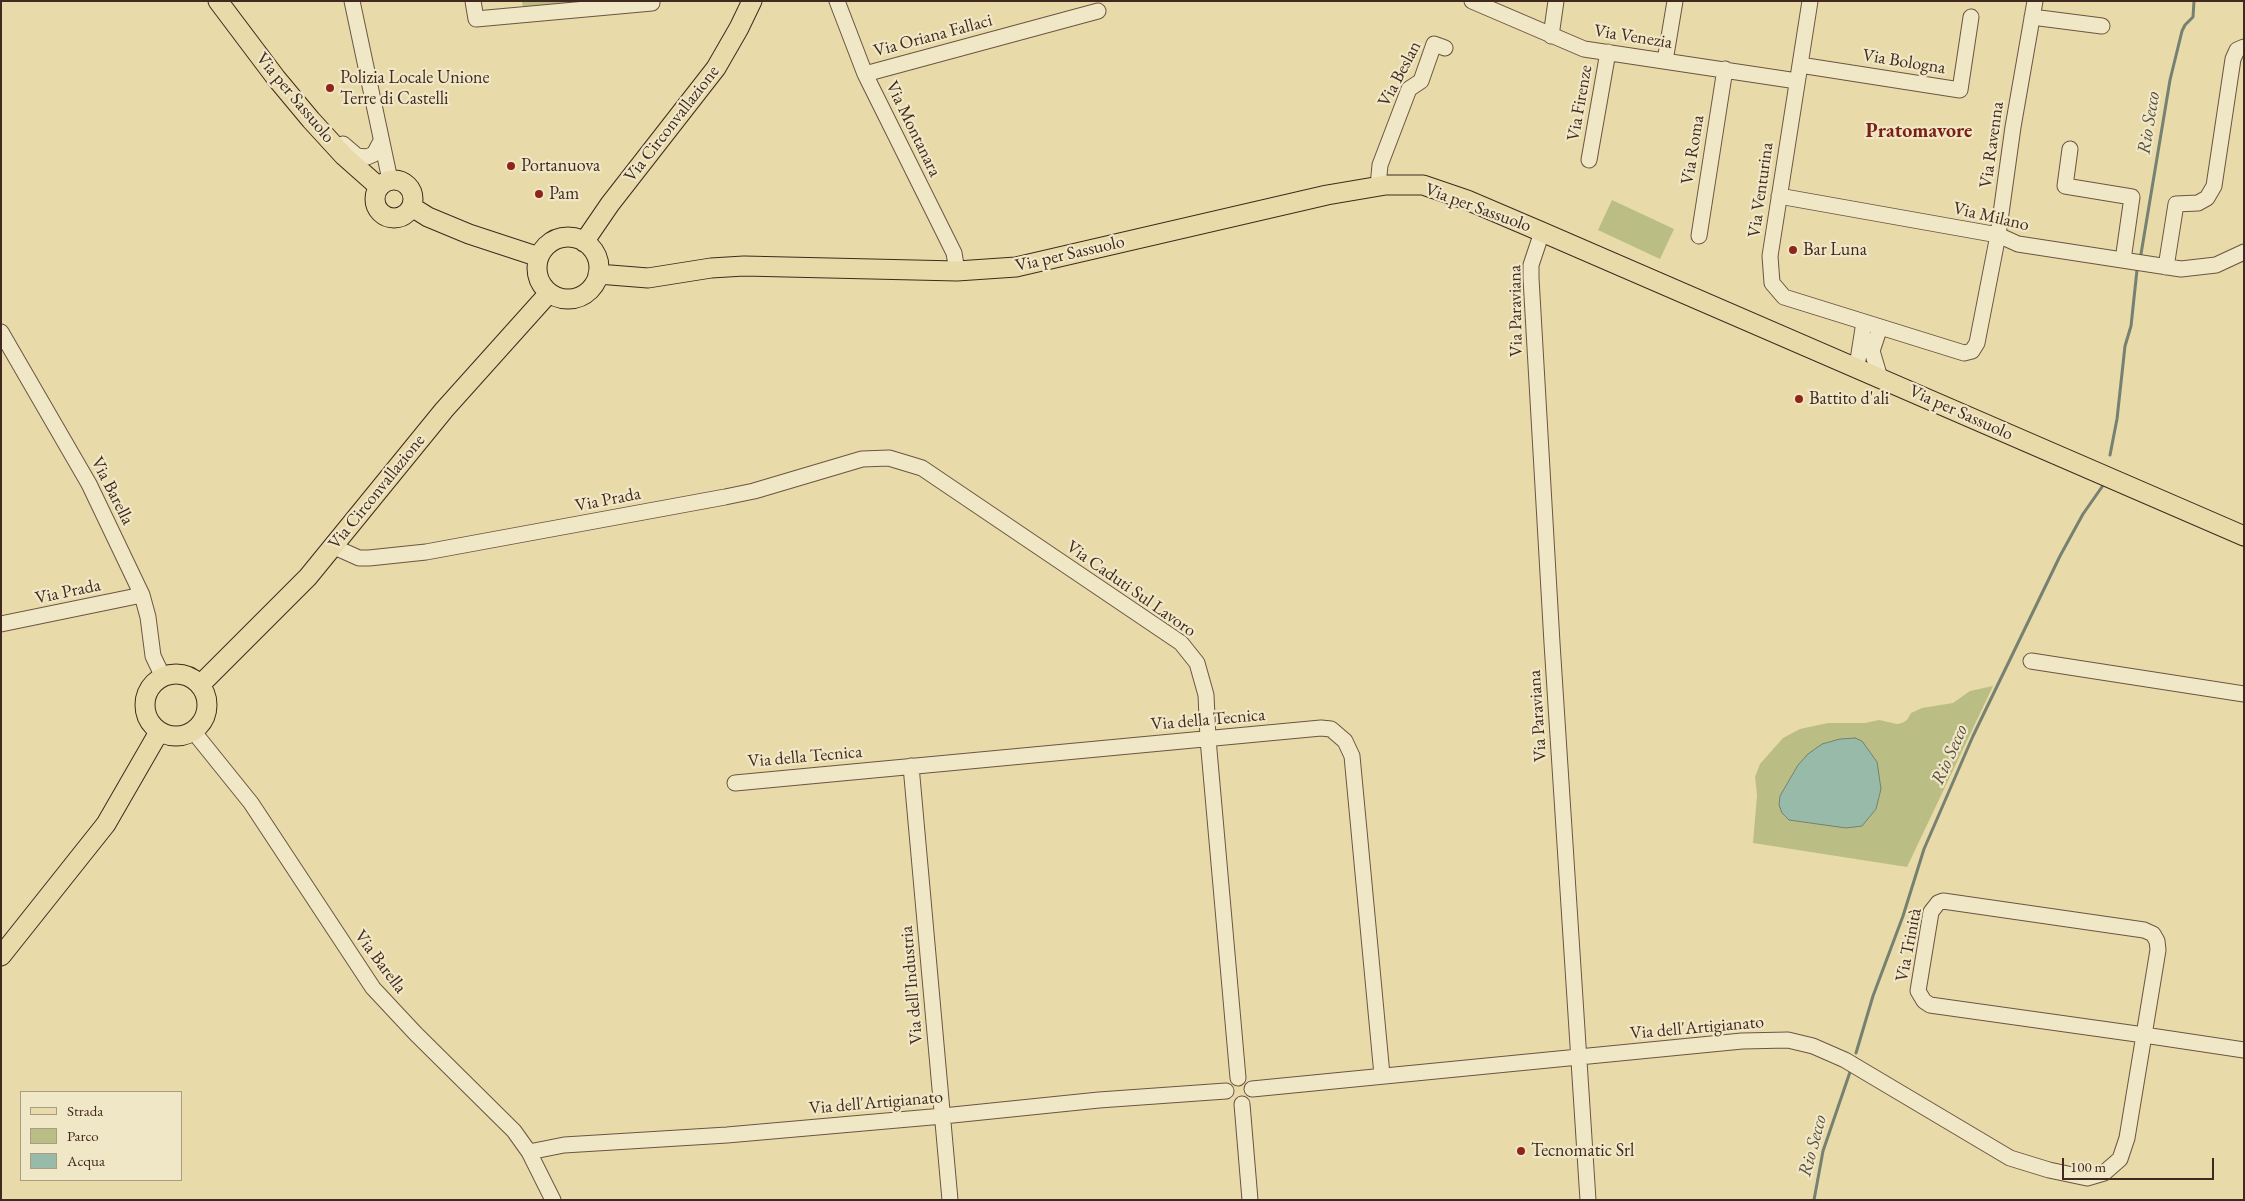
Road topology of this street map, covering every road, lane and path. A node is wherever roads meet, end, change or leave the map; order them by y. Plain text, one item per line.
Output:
1 (218, 1) edge
2 (352, 1) edge
3 (473, 1) edge
4 (652, 1) edge
5 (752, 1) edge
6 (837, 1) edge
7 (1472, 1) edge
8 (1556, 1) edge
9 (1675, 1) edge
10 (1810, 1) edge
11 (2035, 1) edge
12 (1098, 11) dead end
13 (1971, 17) dead end
14 (2032, 17) junction
15 (2102, 26) dead end
16 (1551, 36) junction
17 (2244, 47) edge
18 (1444, 48) dead end
19 (1608, 52) junction
20 (1665, 61) junction
21 (1800, 65) junction
22 (1725, 70) junction
23 (865, 74) junction
24 (1797, 81) junction
25 (320, 130) junction
26 (381, 141) junction
27 (2070, 150) dead end
28 (1589, 160) dead end
29 (385, 183) junction
30 (1378, 186) junction
31 (1779, 196) junction
32 (412, 207) junction
33 (1542, 232) junction
34 (1998, 235) junction
35 (1699, 236) dead end
36 (584, 242) junction
37 (2244, 252) edge
38 (539, 257) junction
39 (2123, 260) junction
40 (2166, 267) junction
41 (957, 271) junction
42 (598, 274) junction
43 (549, 293) junction
44 (1864, 322) junction
45 (1880, 327) junction
46 (1, 332) edge
47 (1866, 347) junction
48 (1972, 351) joint
49 (1852, 365) junction
50 (1880, 378) junction
51 (889, 458) joint
52 (2244, 536) edge
53 (332, 546) junction
54 (142, 596) junction
55 (1, 624) edge
56 (2031, 661) dead end
57 (163, 677) junction
58 (200, 685) junction
59 (2244, 694) edge
60 (194, 731) junction
61 (159, 732) junction
62 (1208, 739) junction
63 (911, 766) junction
64 (734, 783) dead end
65 (1, 956) edge
66 (2144, 1034) junction
67 (2244, 1050) edge
68 (1579, 1056) junction
69 (1382, 1075) junction
70 (1238, 1078) junction
71 (1252, 1089) junction
72 (1226, 1091) junction
73 (1242, 1104) junction
74 (943, 1116) junction
75 (529, 1152) junction
76 (2112, 1168) joint
77 (553, 1200) edge
78 (950, 1200) edge
79 (1250, 1200) edge
80 (1588, 1200) edge

1 - 25 main road, Via per Sassuolo
2 - 26 street
3 - 4 street
5 - 36 main road, Via Circonvallazione
6 - 23 street, Via Montanara
7 - 16 street, Via Venezia
8 - 16 street
9 - 20 street
10 - 21 street, Via Venturina
11 - 14 street, Via Ravenna
12 - 23 street, Via Oriana Fallaci
13 - 21 street, Via Bologna
14 - 15 street
14 - 34 street, Via Ravenna
16 - 19 street, Via Venezia
17 - 40 street
18 - 30 street, Via Beslan
19 - 20 street, Via Venezia
19 - 28 street, Via Firenze
20 - 22 street, Via Venezia
21 - 24 street, Via Venturina
22 - 24 street, Via Venezia
22 - 35 street, Via Roma
23 - 41 street, Via Montanara
24 - 31 street, Via Venturina
25 - 26 street
25 - 29 main road, Via per Sassuolo
26 - 29 street
27 - 39 street
29 - 32 main road
29 - 32 main road
30 - 33 main road, Via per Sassuolo
30 - 41 main road, Via per Sassuolo
31 - 34 street, Via Milano
31 - 44 street, Via Venturina
32 - 38 main road
33 - 49 main road, Via per Sassuolo
33 - 68 street, Via Paraviana
34 - 39 street, Via Milano
34 - 48 street, Via Ravenna
36 - 38 main road
36 - 42 main road
37 - 40 street, Via Milano
38 - 43 main road
39 - 40 street, Via Milano
41 - 42 main road, Via per Sassuolo
42 - 43 main road
43 - 53 main road, Via Circonvallazione
44 - 45 street, Via Venturina
44 - 47 street
45 - 47 street
45 - 48 street, Via Venturina
46 - 54 street, Via Barella
47 - 49 street
47 - 49 street
47 - 50 street
49 - 50 main road, Via per Sassuolo
50 - 52 main road, Via per Sassuolo
51 - 53 street, Via Prada
51 - 62 street, Via Caduti Sul Lavoro
53 - 58 main road, Via Circonvallazione
54 - 55 street, Via Prada
54 - 57 street, Via Barella
56 - 59 street
57 - 58 main road
57 - 61 main road
58 - 60 main road
60 - 61 main road
60 - 75 street, Via Barella
61 - 65 main road
62 - 63 street, Via della Tecnica
62 - 69 street, Via della Tecnica
62 - 70 street, Via Caduti Sul Lavoro
63 - 64 street, Via della Tecnica
63 - 74 street, Via dell’Industria
66 - 66 street, Via Trinità
66 - 67 street, Via Trinità
66 - 76 street, Via Trinità
68 - 69 street, Via dell'Artigianato
68 - 76 street, Via dell'Artigianato
68 - 80 street, Via Paraviana
69 - 71 street, Via dell'Artigianato
70 - 71 street
70 - 72 street
71 - 73 street
72 - 73 street
72 - 74 street, Via dell'Artigianato
73 - 79 street
74 - 75 street, Via dell'Artigianato
74 - 78 street, Via dell’Industria
75 - 77 street, Via Barella

